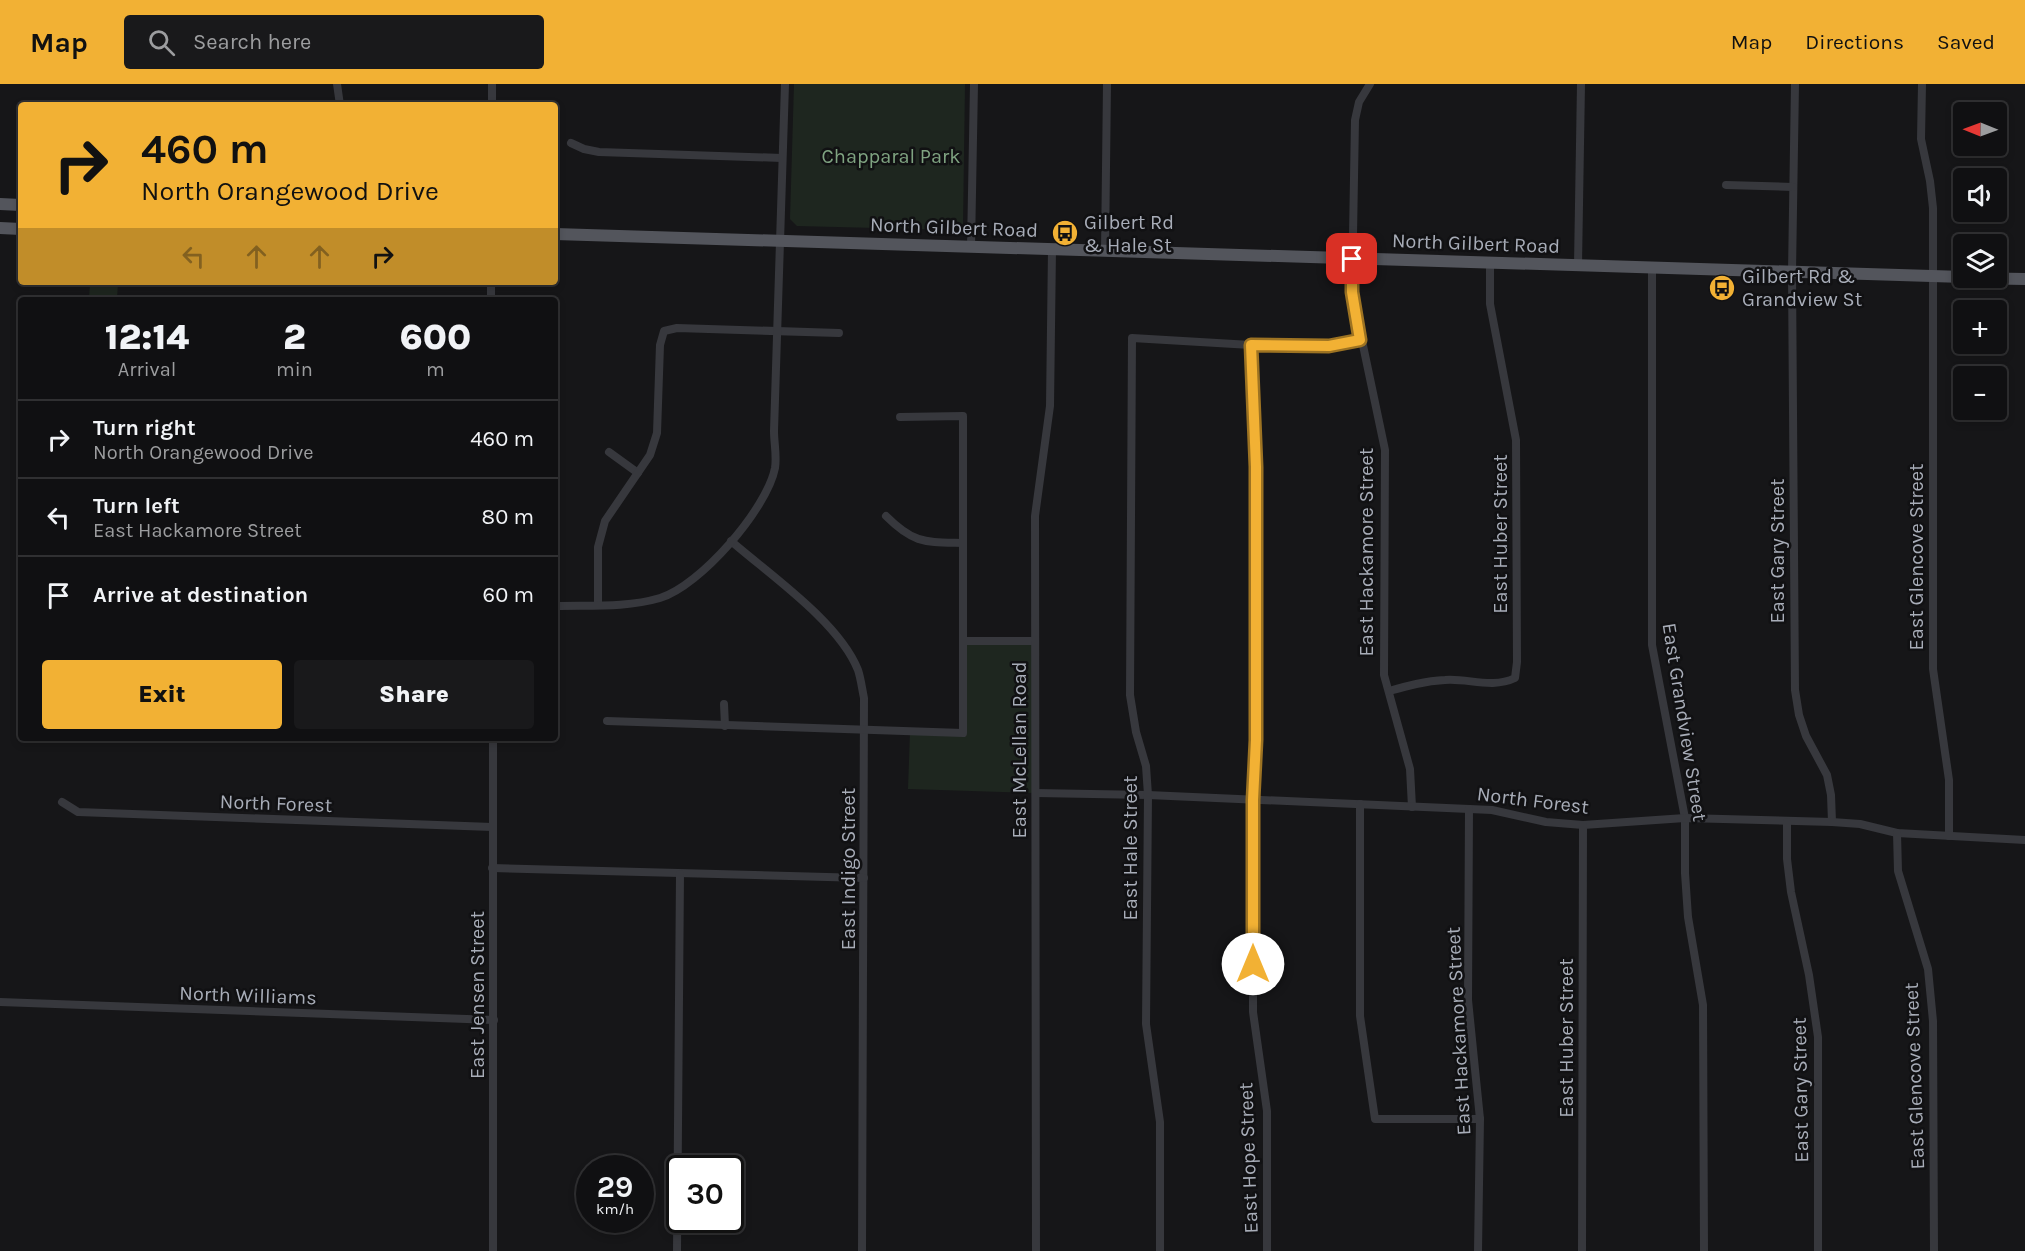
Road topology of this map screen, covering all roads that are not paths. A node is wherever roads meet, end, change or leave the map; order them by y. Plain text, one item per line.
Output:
1 (337, 84) edge
2 (492, 84) edge
3 (785, 84) edge
4 (974, 84) edge
5 (1107, 84) edge
6 (1370, 84) edge
7 (1581, 84) edge
8 (1795, 84) edge
9 (1922, 84) edge
10 (339, 102) edge
11 (492, 102) edge
12 (571, 142) dead end
13 (783, 158) junction
14 (1726, 185) dead end
15 (1793, 187) junction
16 (0, 204) edge
17 (18, 205) edge
18 (0, 228) edge
19 (18, 229) edge
20 (558, 234) edge
21 (780, 241) junction
22 (971, 247) junction
23 (1052, 249) junction
24 (1105, 251) junction
25 (1352, 259) junction
26 (1490, 263) junction
27 (1578, 266) junction
28 (1652, 268) junction
29 (1792, 272) junction
30 (1932, 277) junction
31 (1953, 278) edge
32 (2007, 279) edge
33 (2025, 279) edge
34 (777, 332) junction
35 (840, 333) dead end
36 (1360, 340) junction
37 (1251, 345) junction
38 (900, 417) dead end
39 (609, 452) dead end
40 (638, 473) junction
41 (886, 516) dead end
42 (730, 541) junction
43 (963, 543) junction
44 (598, 605) junction
45 (558, 606) edge
46 (963, 641) junction
47 (1035, 641) junction
48 (1389, 692) junction
49 (724, 704) dead end
50 (607, 721) dead end
51 (725, 726) junction
52 (865, 731) junction
53 (493, 741) edge
54 (1036, 793) junction
55 (1148, 795) junction
56 (1253, 800) junction
57 (62, 802) dead end
58 (1360, 804) junction
59 (1412, 807) junction
60 (1469, 808) junction
61 (1685, 818) junction
62 (1787, 822) junction
63 (1832, 822) junction
64 (1583, 825) junction
65 (492, 827) junction
66 (1897, 833) junction
67 (1949, 836) junction
68 (2025, 840) edge
69 (492, 868) junction
70 (680, 874) junction
71 (864, 878) junction
72 (0, 1002) edge
73 (494, 1020) junction
74 (1480, 1119) junction
75 (493, 1251) edge
76 (677, 1251) edge
77 (862, 1251) edge
78 (1036, 1251) edge
79 (1160, 1251) edge
80 (1267, 1251) edge
81 (1478, 1251) edge
82 (1582, 1251) edge
83 (1704, 1251) edge
84 (1818, 1251) edge
85 (1934, 1251) edge

1 - 10 street
2 - 11 street
3 - 13 street
4 - 22 street
5 - 24 street
6 - 25 street, East Hackamore Street
7 - 27 street
8 - 15 street, East Gary Street
9 - 30 street, East Glencove Street
12 - 13 street
13 - 21 street
14 - 15 street
15 - 29 street, East Gary Street
16 - 17 main road
18 - 19 main road
20 - 21 main road, North Gilbert Road
21 - 22 main road, North Gilbert Road
21 - 34 street
22 - 23 main road, North Gilbert Road
23 - 24 main road, North Gilbert Road
23 - 47 street, East McLellan Road
24 - 25 main road, North Gilbert Road
25 - 26 main road, North Gilbert Road
25 - 36 street, East Hackamore Street
26 - 27 main road, North Gilbert Road
26 - 48 street, East Huber Street
27 - 28 main road, North Gilbert Road
28 - 29 main road, North Gilbert Road
28 - 61 street, East Grandview Street
29 - 30 main road, North Gilbert Road
29 - 63 street, East Gary Street
30 - 31 main road, North Gilbert Road
30 - 67 street, East Glencove Street
32 - 33 main road, North Gilbert Road
34 - 35 street
34 - 40 street
34 - 42 street
36 - 37 street
36 - 48 street, East Hackamore Street
37 - 55 street, East Hale Street
37 - 56 street, East Hope Street
38 - 43 street
39 - 40 street
40 - 44 street
41 - 43 street
42 - 44 street
42 - 52 street, East Indigo Street
43 - 46 street
44 - 45 street
46 - 47 street
46 - 52 street
47 - 54 street, East McLellan Road
48 - 59 street, East Hackamore Street
49 - 51 street
50 - 51 street
51 - 52 street
52 - 71 street, East Indigo Street
53 - 65 street, East Jensen Street
54 - 55 street, North Forest
54 - 78 street, East McLellan Road
55 - 56 street, North Forest
55 - 79 street, East Hale Street
56 - 58 street, North Forest
56 - 80 street, East Hope Street
57 - 65 street, North Forest
58 - 59 street, North Forest
58 - 74 street
59 - 60 street, North Forest
60 - 64 street, North Forest
60 - 74 street, East Hackamore Street
61 - 62 street, North Forest
61 - 64 street, North Forest
61 - 83 street, East Grandview Street
62 - 63 street, North Forest
62 - 84 street, East Gary Street
63 - 66 street, North Forest
64 - 82 street, East Huber Street
65 - 69 street, East Jensen Street
66 - 67 street, North Forest
66 - 85 street, East Glencove Street
67 - 68 street, North Forest
69 - 70 street
69 - 73 street, East Jensen Street
70 - 71 street
70 - 76 street
71 - 77 street, East Indigo Street
72 - 73 street, North Williams
73 - 75 street, East Jensen Street
74 - 81 street, East Hackamore Street

